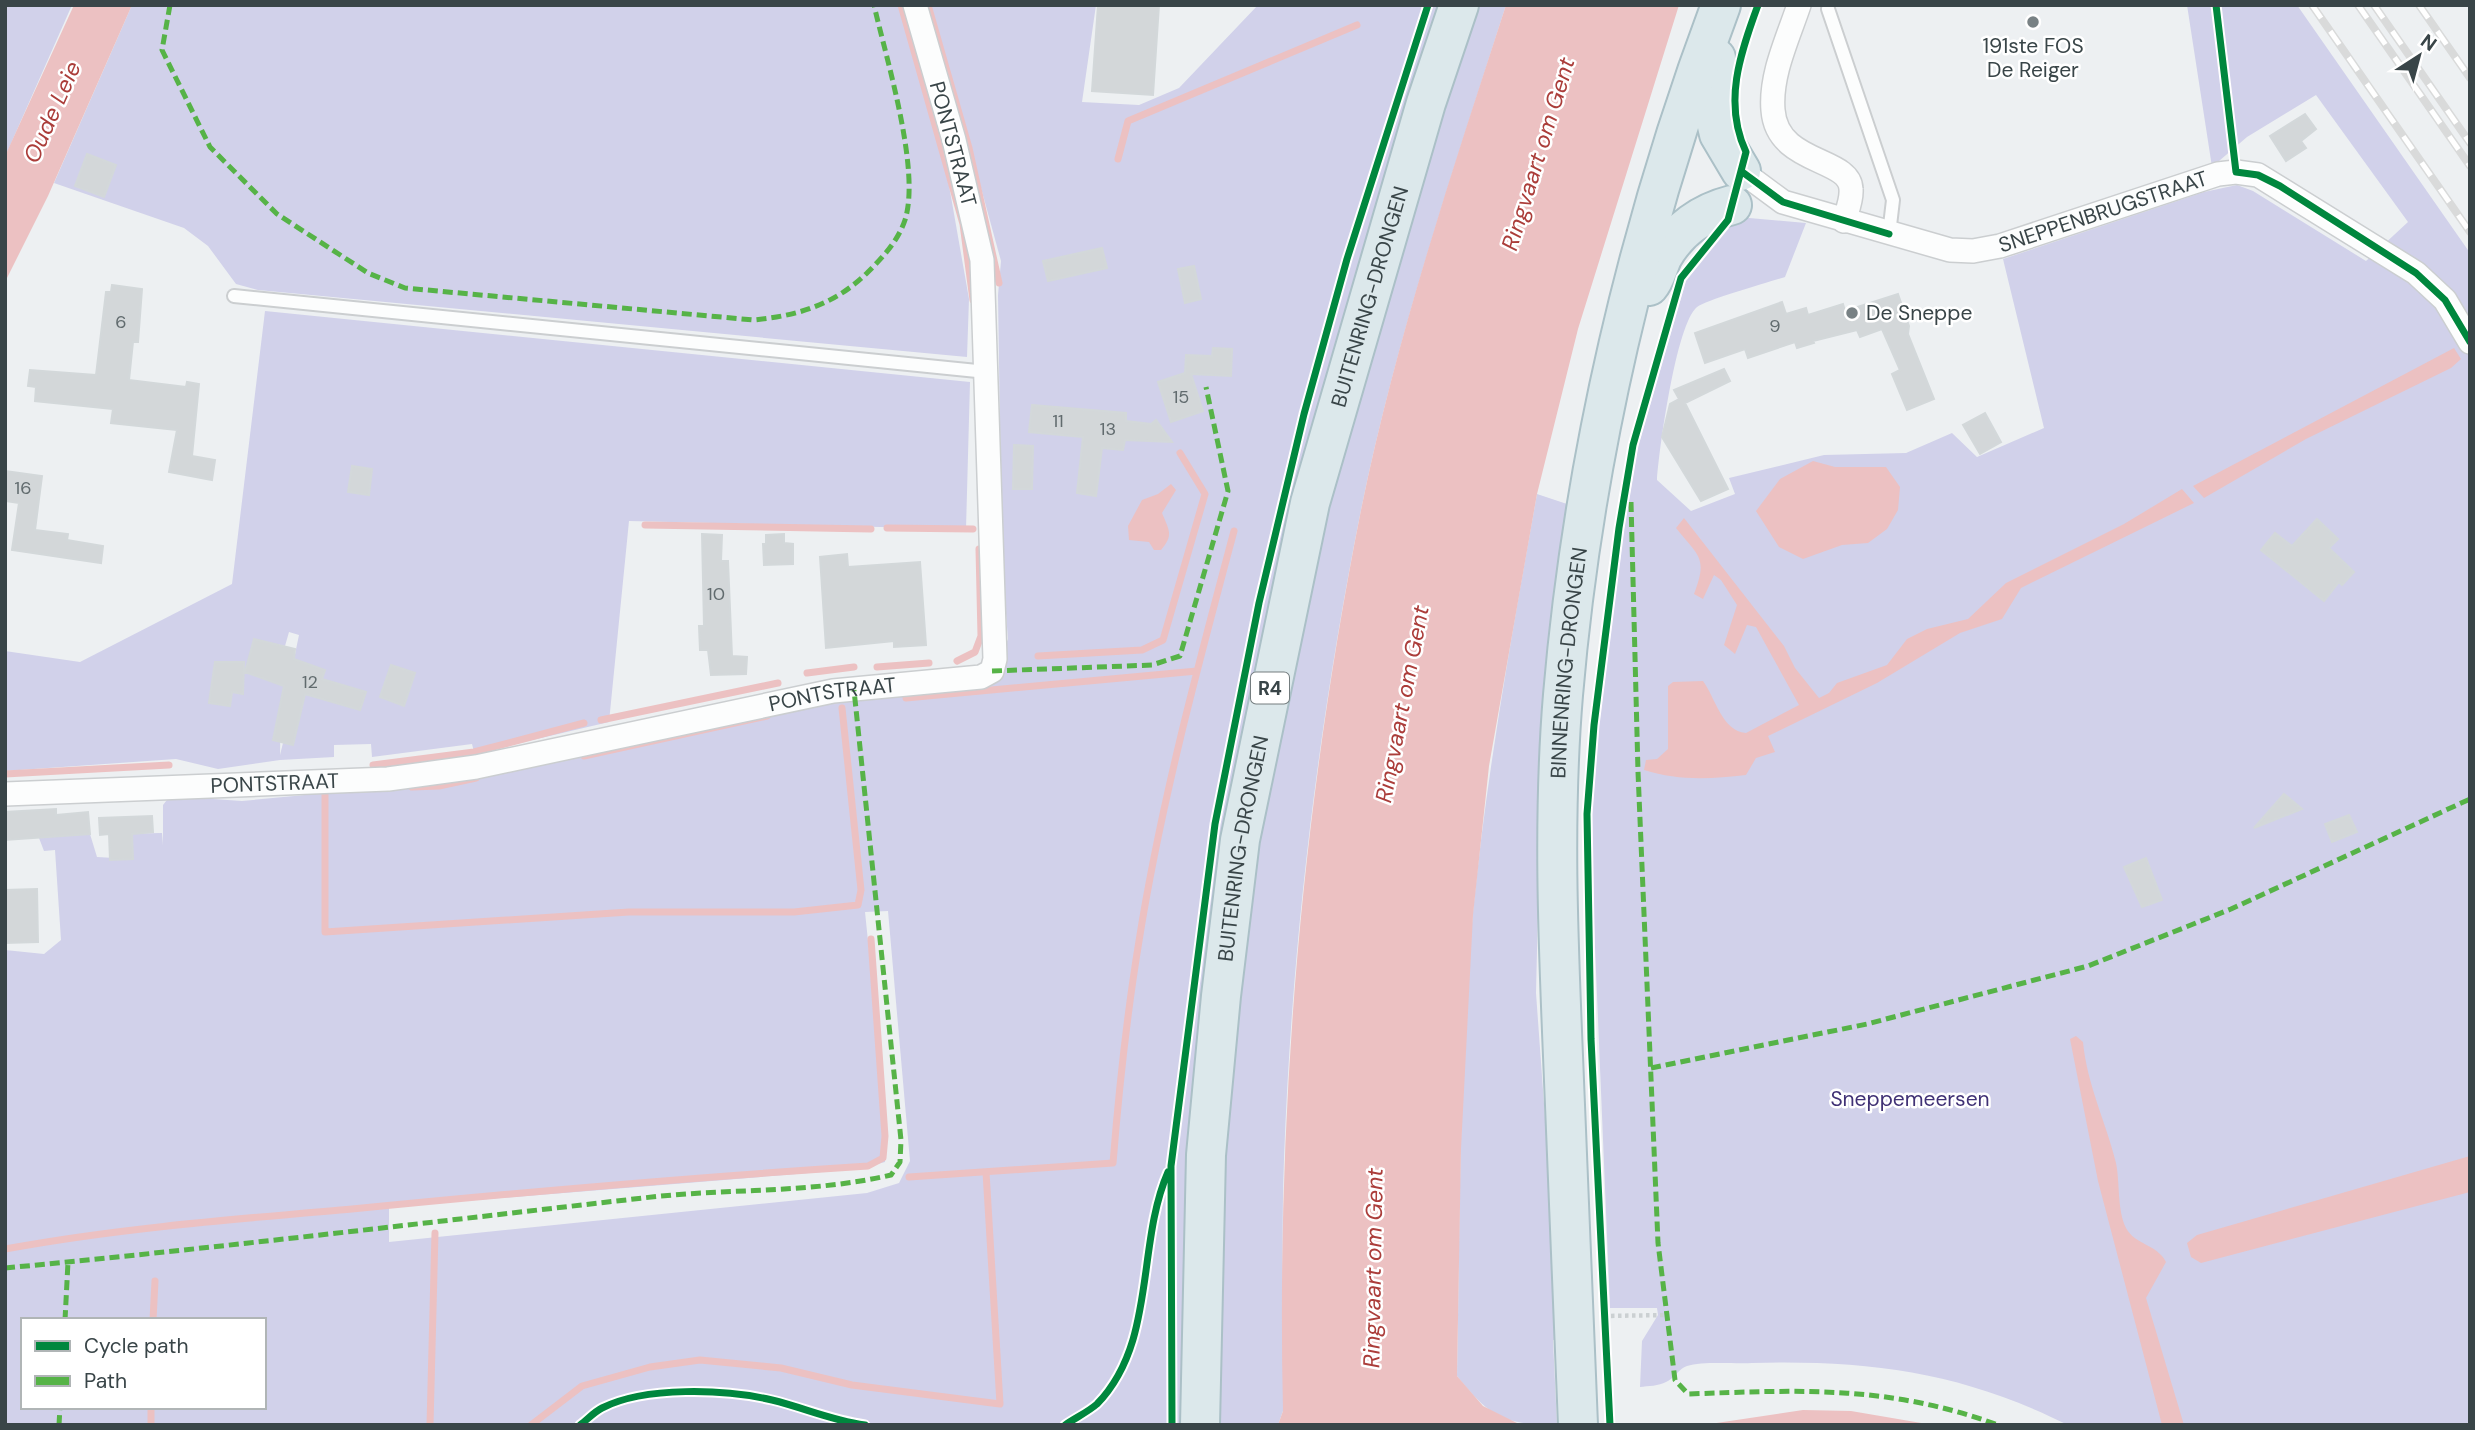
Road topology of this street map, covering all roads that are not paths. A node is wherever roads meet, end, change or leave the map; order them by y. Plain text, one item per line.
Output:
1 (915, 5) edge
2 (1459, 5) edge
3 (1799, 5) edge
4 (1828, 9) dead end
5 (1716, 19) edge
6 (1736, 188) junction
7 (1783, 202) junction
8 (1844, 221) junction
9 (1889, 234) junction
10 (234, 296) dead end
11 (1628, 307) junction
12 (2470, 342) edge
13 (986, 372) junction
14 (5, 794) edge
15 (1199, 1408) edge
16 (1578, 1425) edge

1 - 13 street, PONTSTRAAT
2 - 15 highway, BUITENRING-DRONGEN / R4
3 - 8 street
4 - 9 lane
5 - 6 highway
5 - 11 highway, BINNENRING-DRONGEN
6 - 7 street, SNEPPENBRUGSTRAAT
6 - 7 street
6 - 11 highway
7 - 8 street, SNEPPENBRUGSTRAAT
8 - 9 street, SNEPPENBRUGSTRAAT
9 - 12 street, SNEPPENBRUGSTRAAT
10 - 13 lane
11 - 16 highway, BINNENRING-DRONGEN
13 - 14 street, PONTSTRAAT

